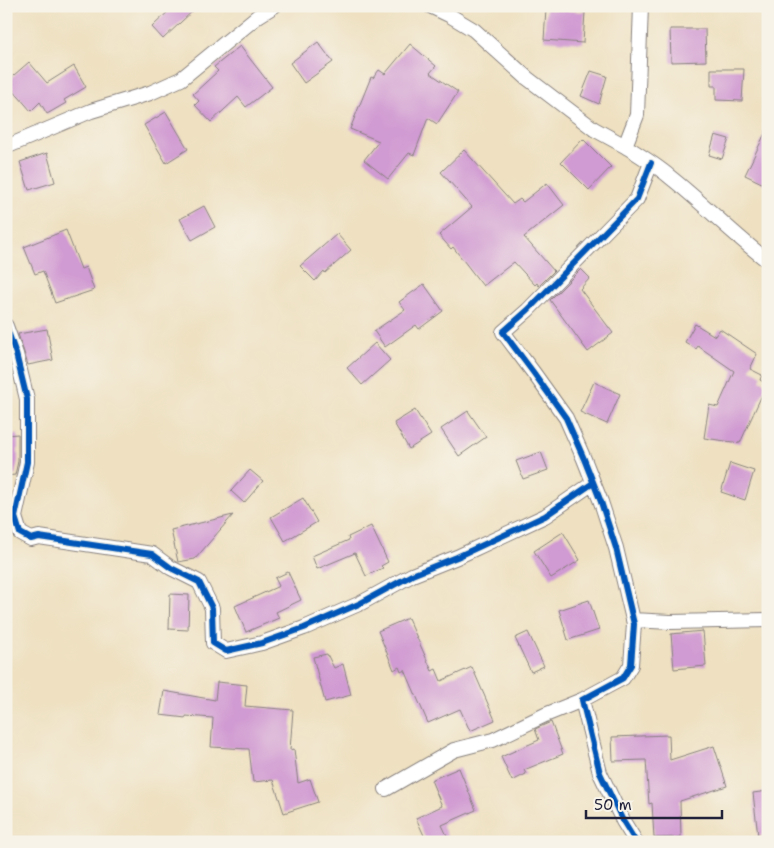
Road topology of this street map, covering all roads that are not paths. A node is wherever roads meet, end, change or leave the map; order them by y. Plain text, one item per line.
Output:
1 (274, 6) edge
2 (430, 6) edge
3 (641, 6) edge
4 (625, 146) junction
5 (6, 147) edge
6 (651, 162) junction
7 (768, 261) edge
8 (6, 326) edge
9 (593, 482) junction
10 (11, 510) edge
11 (634, 620) junction
12 (768, 620) edge
13 (582, 700) junction
14 (386, 790) dead end
15 (636, 842) edge

1 - 5 street
2 - 4 street
3 - 4 street
4 - 6 street
6 - 7 street
6 - 9 street
8 - 10 street
9 - 10 street
9 - 11 street
11 - 12 street
11 - 13 street
13 - 14 street
13 - 15 street

